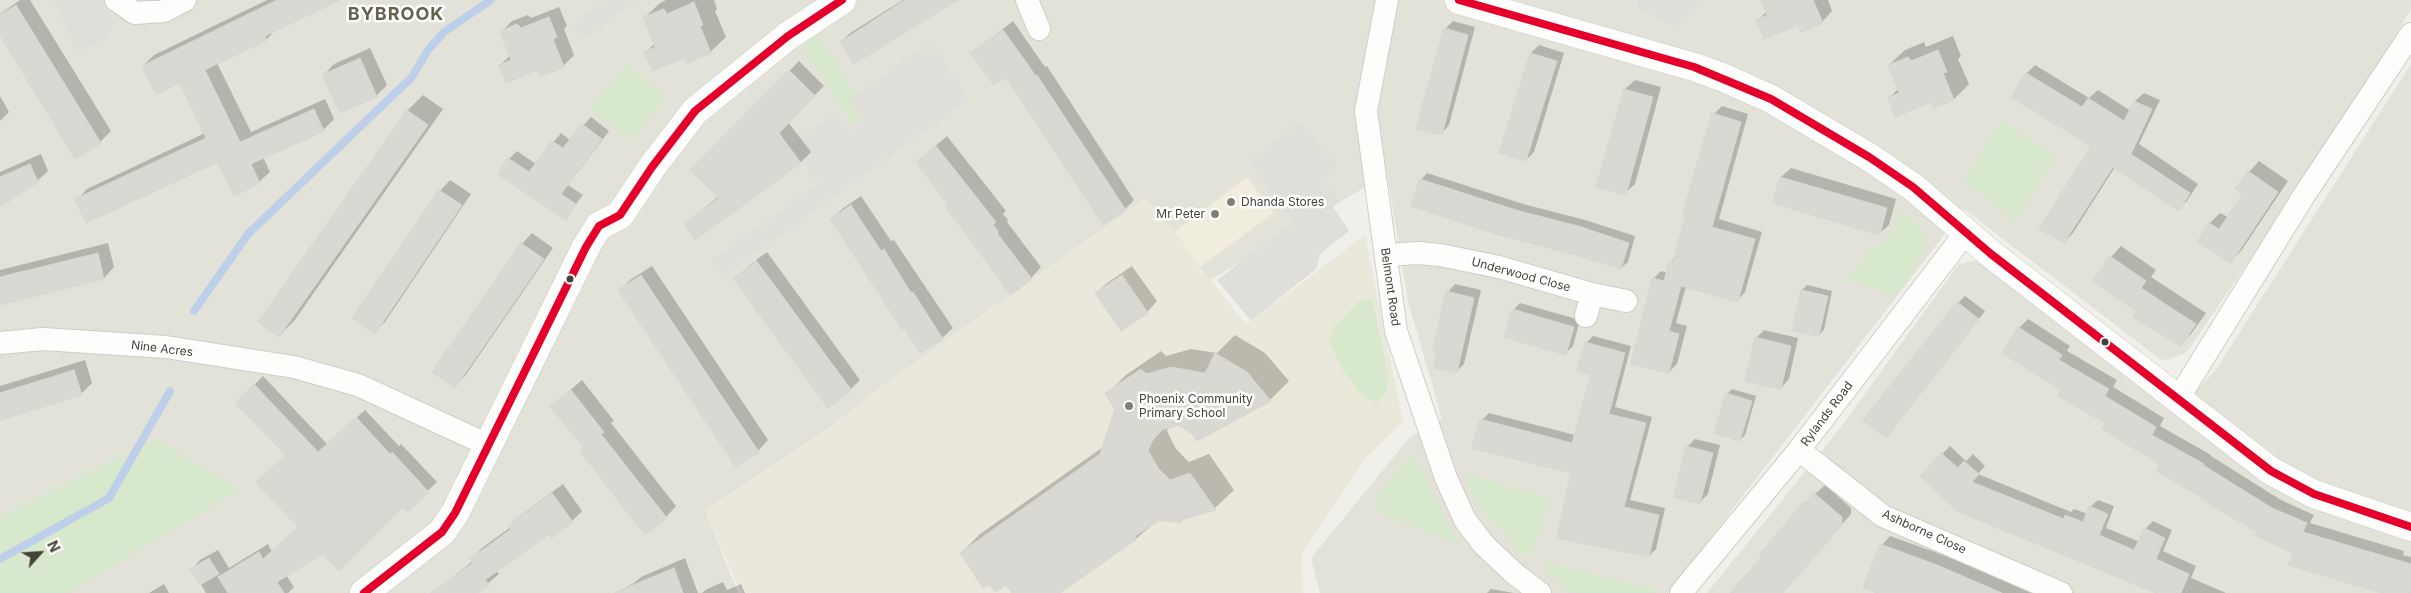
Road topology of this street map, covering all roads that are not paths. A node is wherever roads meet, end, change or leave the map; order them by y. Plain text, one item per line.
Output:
1 (116, 0) edge
2 (185, 0) edge
3 (842, 0) edge
4 (1027, 0) edge
5 (1387, 0) edge
6 (1460, 0) edge
7 (1039, 29) dead end
8 (2411, 34) edge
9 (1967, 231) junction
10 (1386, 255) junction
11 (1592, 294) junction
12 (1626, 301) dead end
13 (1586, 316) dead end
14 (0, 342) edge
15 (2178, 399) junction
16 (488, 445) junction
17 (1800, 450) junction
18 (2411, 527) edge
19 (364, 593) edge
20 (1540, 593) edge
21 (1681, 593) edge
22 (2061, 593) edge

1 - 2 street
3 - 16 street
4 - 7 street
5 - 10 street, Belmont Road
6 - 9 street
8 - 15 street
9 - 15 street
9 - 17 street, Rylands Road
10 - 11 street, Underwood Close
10 - 20 street, Belmont Road
11 - 12 street, Underwood Close
11 - 13 street
14 - 16 street, Nine Acres
15 - 18 street
16 - 19 street
17 - 21 street, Rylands Road
17 - 22 street, Ashborne Close

